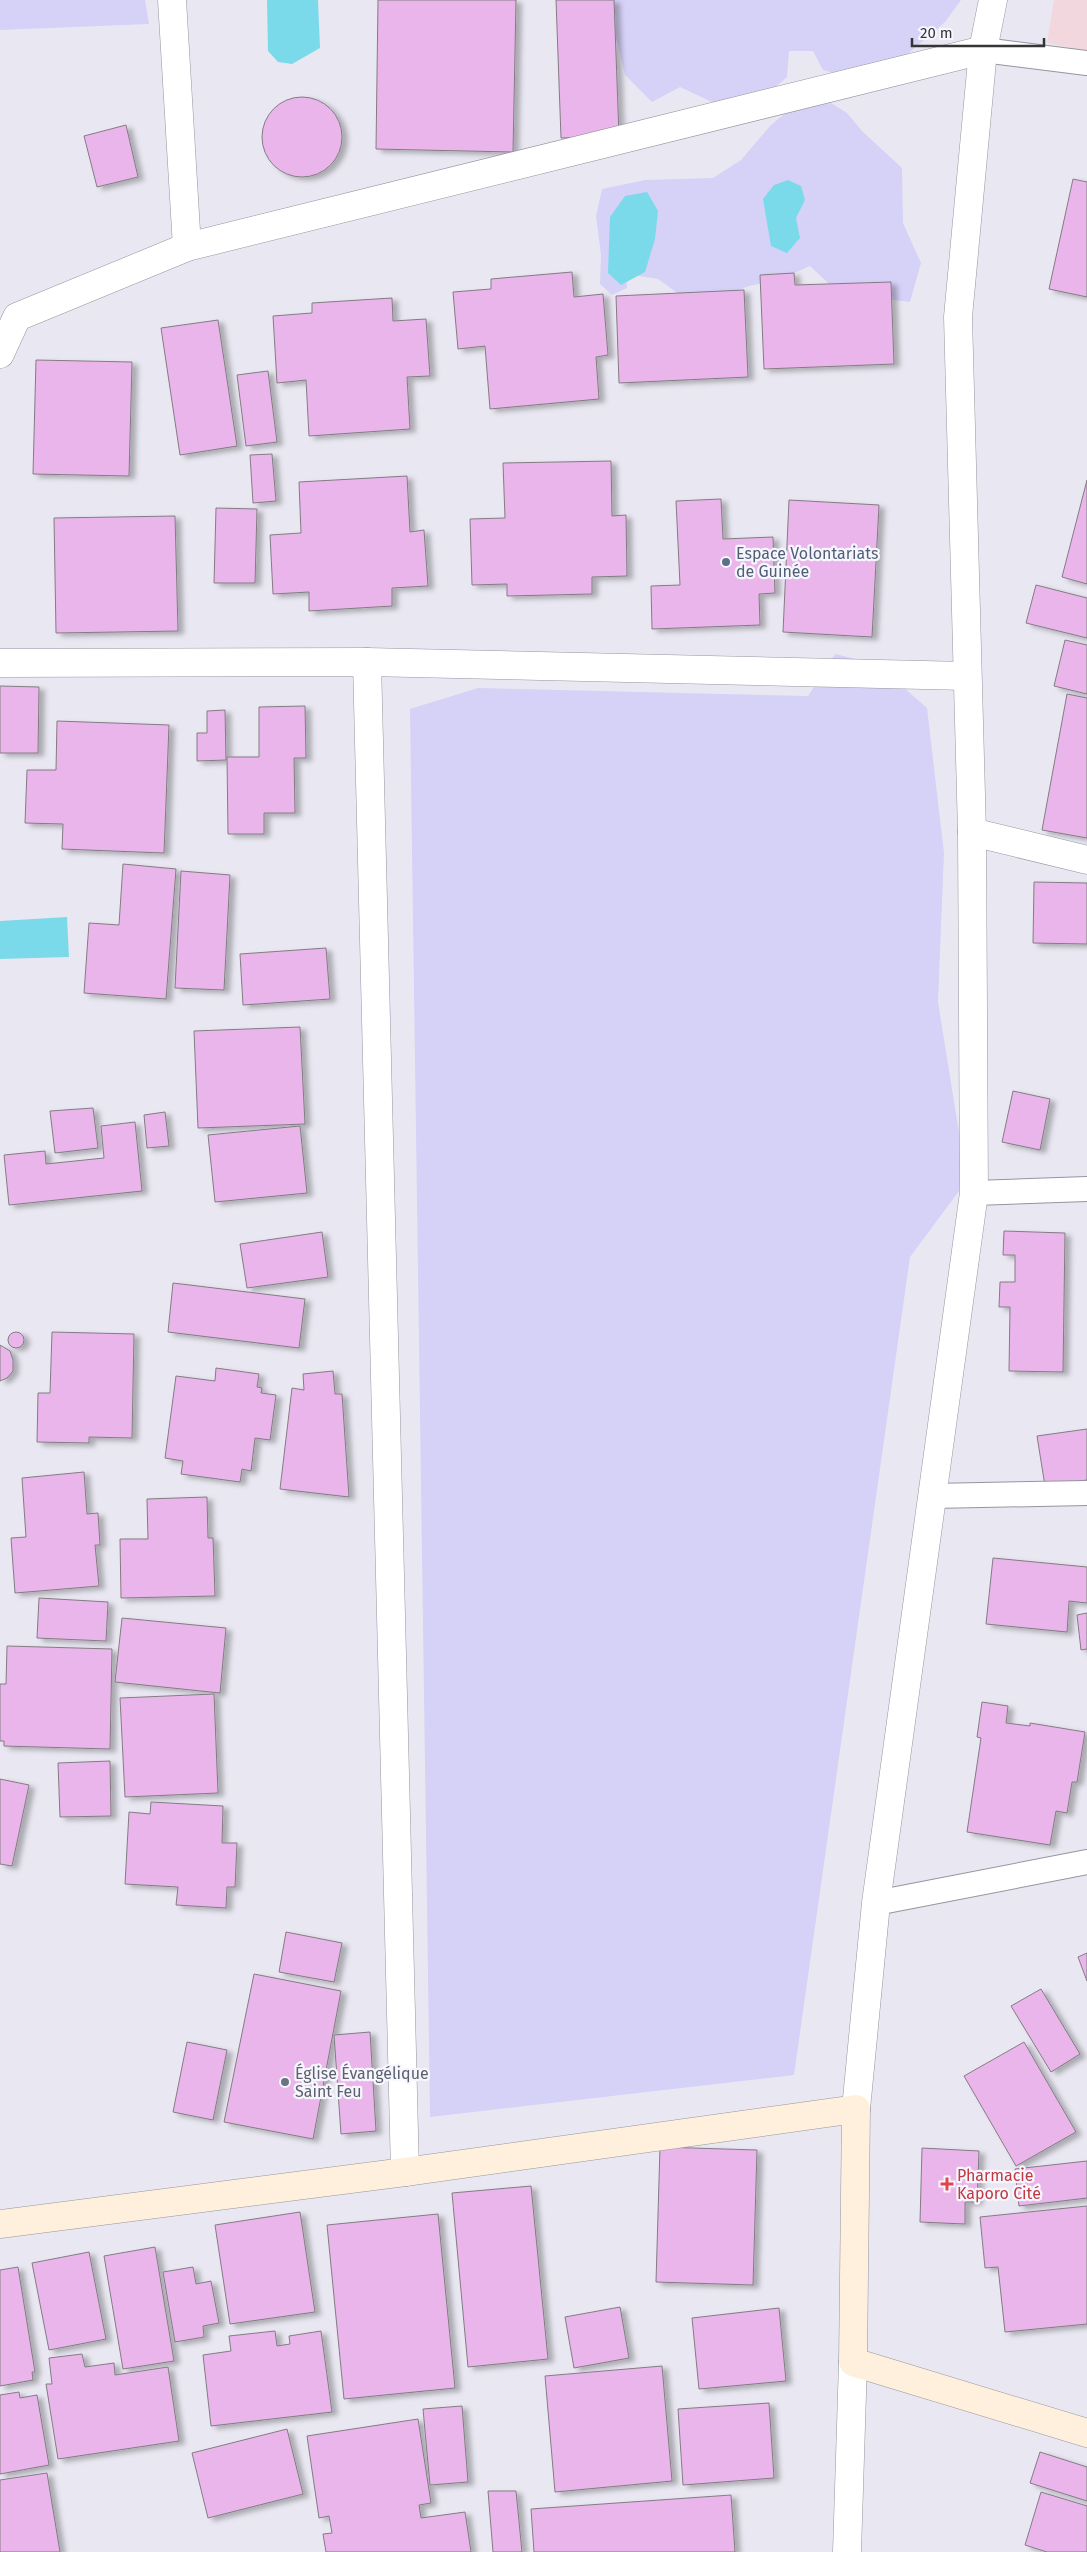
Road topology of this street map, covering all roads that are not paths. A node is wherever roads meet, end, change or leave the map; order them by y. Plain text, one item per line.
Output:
1 (172, 0) edge
2 (993, 0) edge
3 (983, 50) junction
4 (1087, 63) edge
5 (187, 247) junction
6 (0, 354) edge
7 (0, 662) edge
8 (367, 662) junction
9 (967, 676) junction
10 (972, 832) junction
11 (1087, 860) edge
12 (1087, 1189) edge
13 (974, 1194) junction
14 (1087, 1493) edge
15 (932, 1496) junction
16 (1087, 1862) edge
17 (876, 1902) junction
18 (856, 2109) junction
19 (405, 2172) junction
20 (0, 2224) edge
21 (853, 2362) junction
22 (1087, 2433) edge
23 (848, 2552) edge

1 - 5 street
2 - 3 street
3 - 4 lane
3 - 5 street
3 - 9 street
5 - 6 street
7 - 8 street
8 - 9 street
8 - 19 street
9 - 10 street
10 - 11 street
10 - 13 street
12 - 13 lane
13 - 15 street
14 - 15 lane
15 - 17 street
16 - 17 lane
17 - 18 street
18 - 19 street
18 - 21 street
19 - 20 street
21 - 22 street
21 - 23 street

